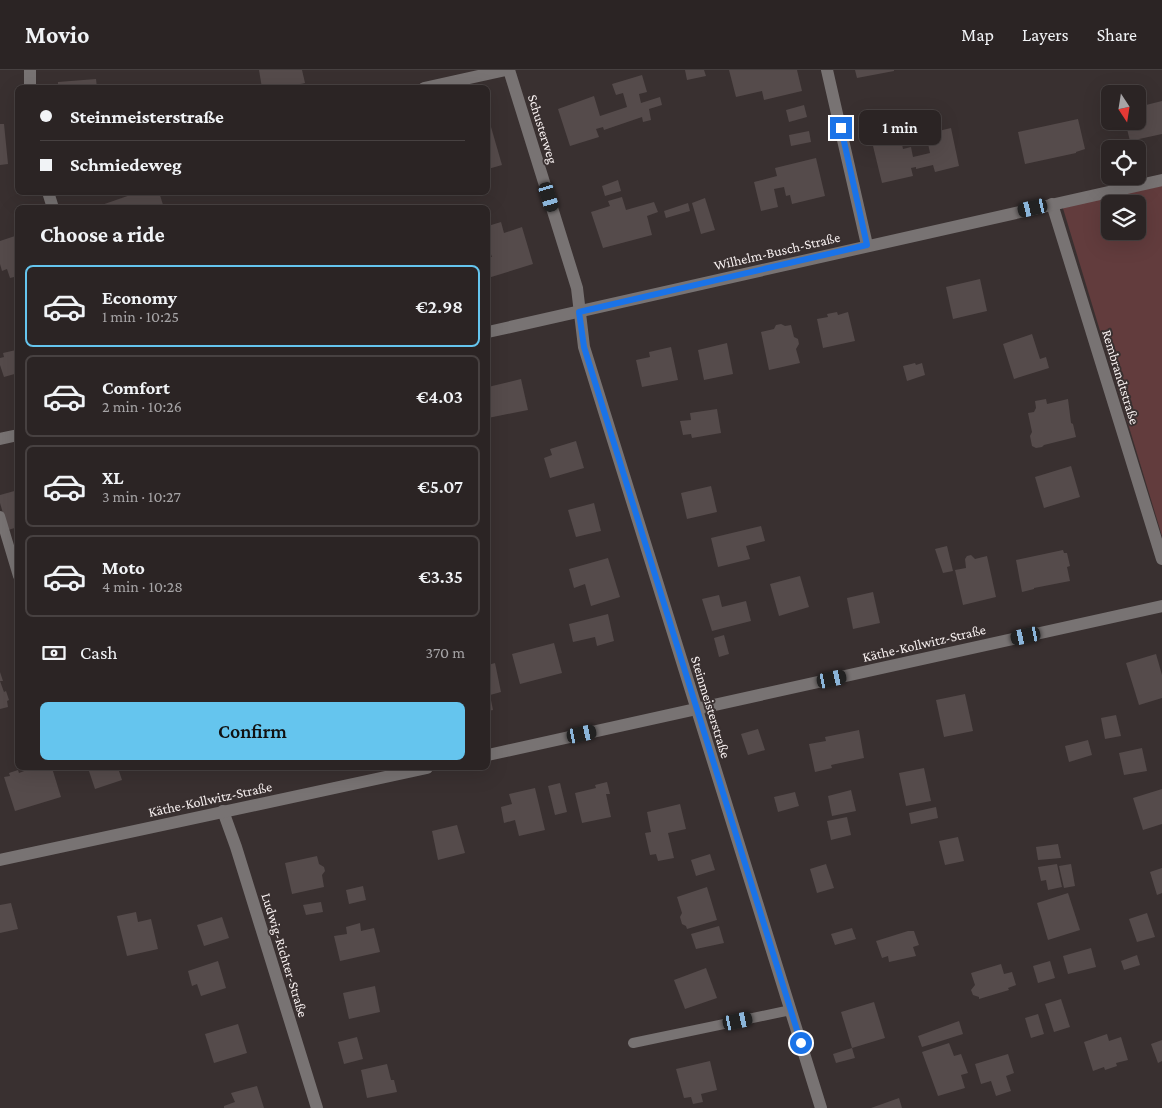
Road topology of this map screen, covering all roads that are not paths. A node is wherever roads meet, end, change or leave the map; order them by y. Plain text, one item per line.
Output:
1 (30, 70) edge
2 (507, 70) edge
3 (827, 70) edge
4 (30, 85) edge
5 (438, 85) edge
6 (1162, 180) edge
7 (1052, 204) junction
8 (867, 245) junction
9 (579, 312) junction
10 (490, 332) edge
11 (15, 436) edge
12 (0, 439) edge
13 (0, 516) edge
14 (1162, 559) edge
15 (15, 566) edge
16 (1162, 606) edge
17 (696, 710) junction
18 (490, 755) edge
19 (418, 770) edge
20 (223, 812) junction
21 (0, 860) edge
22 (790, 1010) junction
23 (633, 1043) dead end
24 (317, 1108) edge
25 (821, 1108) edge

1 - 4 street
2 - 5 street
2 - 9 street, Schusterweg
3 - 8 street
6 - 7 street, Wilhelm-Busch-Straße
7 - 8 street, Wilhelm-Busch-Straße
7 - 14 street, Rembrandtstraße
8 - 9 street, Wilhelm-Busch-Straße
9 - 10 street, Wilhelm-Busch-Straße
9 - 17 street, Steinmeisterstraße
11 - 12 street
13 - 15 lane
16 - 17 street, Käthe-Kollwitz-Straße
17 - 18 street, Käthe-Kollwitz-Straße
17 - 22 street, Steinmeisterstraße
19 - 20 street, Käthe-Kollwitz-Straße
20 - 21 street, Käthe-Kollwitz-Straße
20 - 24 street, Ludwig-Richter-Straße
22 - 23 lane
22 - 25 street, Steinmeisterstraße

